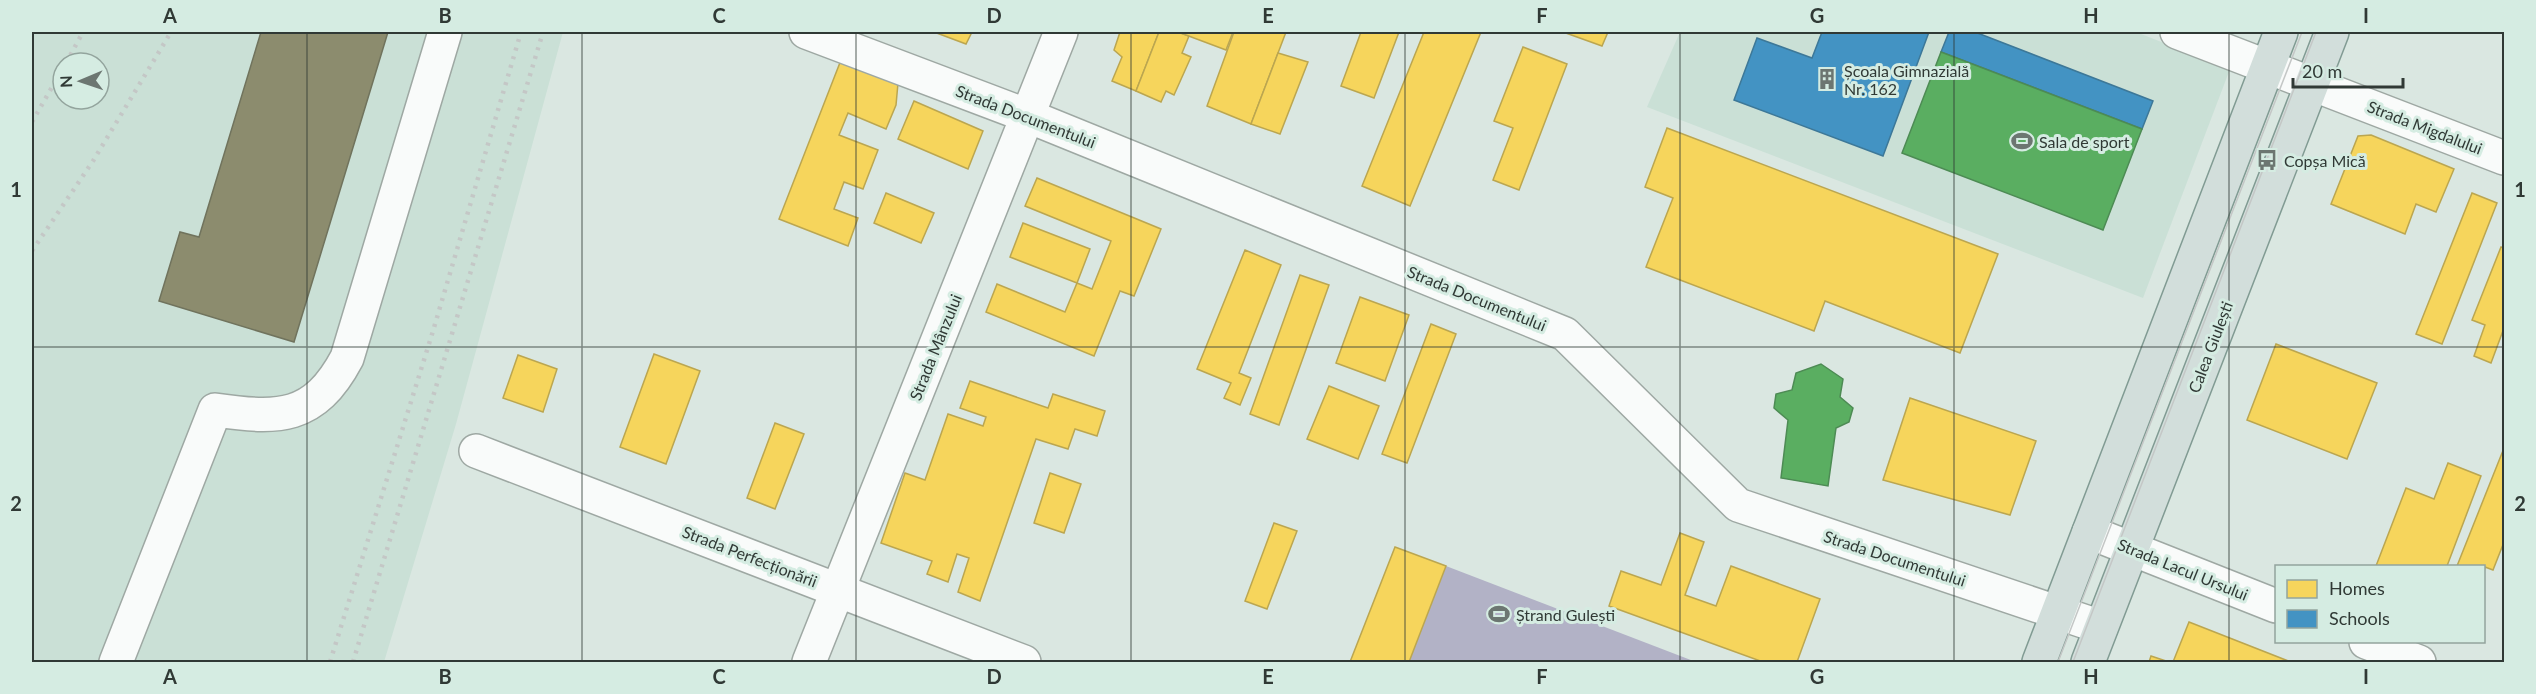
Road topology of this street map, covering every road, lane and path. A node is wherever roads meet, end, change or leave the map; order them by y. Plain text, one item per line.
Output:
1 (445, 32) edge
2 (806, 32) edge
3 (1061, 32) edge
4 (2177, 32) edge
5 (2281, 32) edge
6 (2332, 32) edge
7 (2267, 67) junction
8 (2312, 84) junction
9 (1028, 116) junction
10 (2505, 158) edge
11 (476, 451) dead end
12 (2089, 532) junction
13 (2132, 550) junction
14 (838, 590) junction
15 (2275, 605) edge
16 (2059, 613) junction
17 (2101, 627) junction
18 (2369, 643) edge
19 (116, 663) edge
20 (809, 663) edge
21 (1024, 663) edge
22 (2039, 663) edge
23 (2088, 663) edge
24 (2419, 663) edge

1 - 19 street
2 - 9 street, Strada Documentului
3 - 9 street, Strada Mânzului
4 - 7 street, Strada Migdalului
5 - 7 main road
6 - 8 main road, Calea Giulești
7 - 8 street, Strada Migdalului
7 - 12 main road
8 - 10 street, Strada Migdalului
8 - 13 main road, Calea Giulești
9 - 14 street, Strada Mânzului
9 - 16 street, Strada Documentului
11 - 14 street, Strada Perfecționării
12 - 13 street, Strada Lacul Ursului
12 - 16 main road
13 - 15 street, Strada Lacul Ursului
13 - 17 main road, Calea Giulești
14 - 20 street, Strada Mânzului
14 - 21 street, Strada Perfecționării
16 - 17 street, Strada Documentului
16 - 22 main road
17 - 23 main road, Calea Giulești
18 - 24 street

